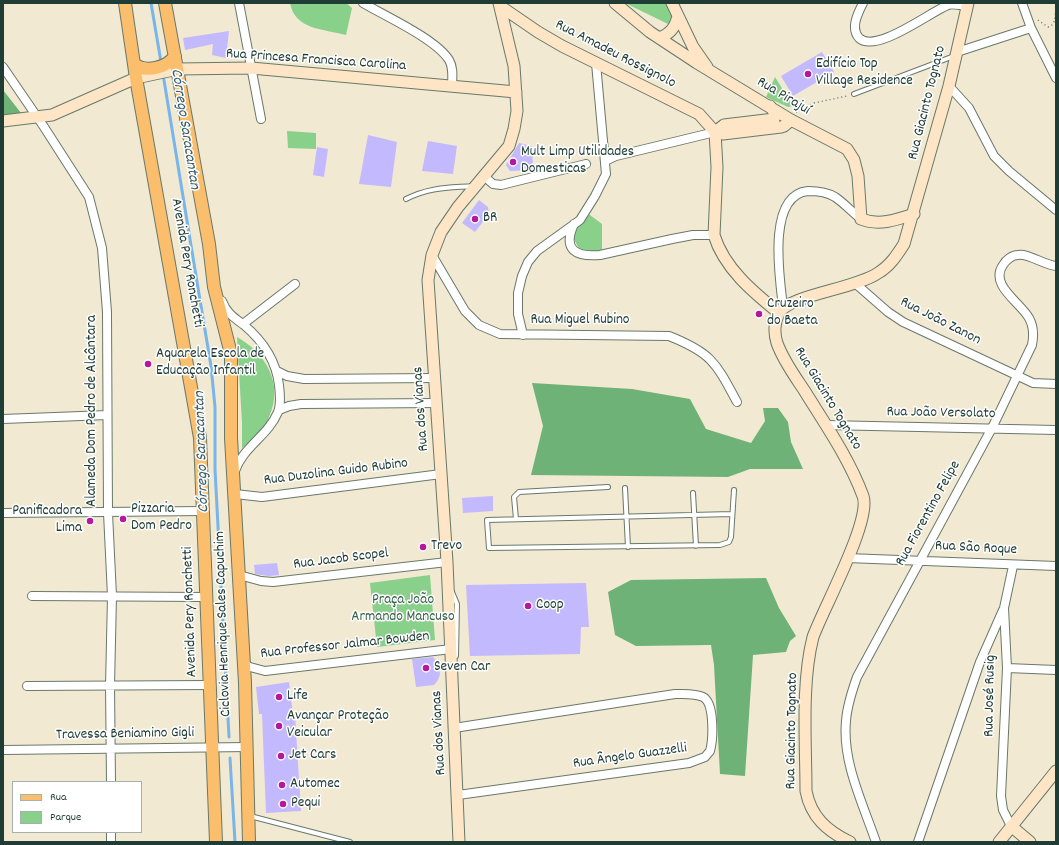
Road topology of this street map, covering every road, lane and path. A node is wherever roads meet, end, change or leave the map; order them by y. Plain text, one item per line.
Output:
1 (125, 3) edge
2 (165, 3) edge
3 (239, 3) edge
4 (363, 3) edge
5 (615, 3) edge
6 (672, 3) edge
7 (863, 3) edge
8 (1022, 3) edge
9 (500, 4) edge
10 (967, 5) edge
11 (1056, 11) edge
12 (678, 16) junction
13 (1030, 25) junction
14 (659, 38) junction
15 (957, 54) junction
16 (596, 63) junction
17 (3, 67) edge
18 (251, 68) junction
19 (171, 69) junction
20 (709, 71) junction
21 (143, 74) junction
22 (1056, 78) edge
23 (950, 86) junction
24 (452, 87) junction
25 (516, 92) junction
26 (854, 94) joint
27 (770, 106) junction
28 (802, 108) dead end
29 (38, 117) junction
30 (261, 119) dead end
31 (791, 120) junction
32 (3, 121) edge
33 (715, 132) junction
34 (605, 161) junction
35 (586, 164) dead end
36 (485, 177) junction
37 (477, 186) junction
38 (406, 199) dead end
39 (1056, 210) edge
40 (914, 214) junction
41 (860, 219) junction
42 (574, 224) junction
43 (714, 235) junction
44 (209, 244) junction
45 (432, 255) junction
46 (1056, 266) edge
47 (296, 284) dead end
48 (856, 284) junction
49 (781, 310) junction
50 (242, 324) junction
51 (523, 335) junction
52 (277, 372) junction
53 (1018, 376) junction
54 (435, 378) junction
55 (1056, 384) edge
56 (737, 402) dead end
57 (437, 403) junction
58 (279, 410) junction
59 (107, 415) junction
60 (3, 419) edge
61 (826, 425) junction
62 (992, 428) junction
63 (1056, 430) edge
64 (441, 474) junction
65 (233, 482) junction
66 (608, 487) dead end
67 (625, 488) dead end
68 (734, 490) dead end
69 (693, 493) dead end
70 (235, 494) junction
71 (203, 511) junction
72 (108, 513) junction
73 (3, 514) edge
74 (732, 514) junction
75 (694, 515) junction
76 (626, 516) junction
77 (516, 519) junction
78 (696, 546) junction
79 (628, 547) junction
80 (847, 558) junction
81 (919, 561) junction
82 (447, 562) junction
83 (1013, 566) junction
84 (1056, 566) edge
85 (239, 575) junction
86 (448, 587) junction
87 (32, 596) dead end
88 (112, 596) junction
89 (206, 597) junction
90 (1004, 608) junction
91 (451, 649) junction
92 (244, 664) junction
93 (451, 667) junction
94 (1007, 668) junction
95 (1056, 670) edge
96 (210, 685) junction
97 (27, 686) dead end
98 (110, 686) junction
99 (454, 728) junction
100 (242, 747) junction
101 (111, 748) junction
102 (217, 748) junction
103 (3, 750) edge
104 (1056, 771) edge
105 (111, 781) edge
106 (458, 795) junction
107 (248, 816) junction
108 (1011, 826) junction
109 (216, 842) edge
110 (249, 842) edge
111 (350, 842) edge
112 (459, 842) edge
113 (850, 842) edge
114 (876, 842) edge
115 (918, 842) edge
116 (999, 842) edge
117 (1030, 842) edge

1 - 21 main road
2 - 19 main road, Avenida Pery Ronchetti
3 - 18 street
4 - 24 street
5 - 14 street
6 - 12 street, Rua Pirajuí
7 - 10 street
8 - 13 street
9 - 16 street, Rua Amadeu Rossignolo
9 - 25 street, Rua dos Vianas
10 - 15 street, Rua Giacinto Tognato
11 - 13 path
12 - 14 street
12 - 20 street, Rua Pirajuí
13 - 15 street
13 - 22 street
14 - 20 street
15 - 23 street, Rua Giacinto Tognato
15 - 26 lane
16 - 33 street, Rua Amadeu Rossignolo
16 - 34 street
17 - 29 street, Alameda Dom Pedro de Alcântara
18 - 19 street, Rua Princesa Francisca Carolina
18 - 24 street, Rua Princesa Francisca Carolina
18 - 30 street
19 - 21 main road
19 - 44 main road, Avenida Pery Ronchetti
20 - 27 street, Rua Pirajuí
21 - 29 street
21 - 71 main road, Avenida Pery Ronchetti
23 - 39 street
23 - 40 street, Rua Giacinto Tognato
24 - 25 street, Rua Princesa Francisca Carolina
25 - 36 street, Rua dos Vianas
26 - 28 path
27 - 31 street, Rua Pirajuí
27 - 33 street
29 - 32 street
29 - 59 street, Alameda Dom Pedro de Alcântara
31 - 33 street
31 - 41 street, Rua Pirajuí
33 - 34 street
33 - 43 street
34 - 42 street
35 - 36 street
36 - 37 street, Rua dos Vianas
37 - 38 lane
37 - 45 street, Rua dos Vianas
40 - 41 street
40 - 48 street, Rua Giacinto Tognato
41 - 49 street
42 - 43 street
42 - 51 street
43 - 49 street
44 - 50 street, Avenida Pery Ronchetti
44 - 65 main road, Avenida Pery Ronchetti
45 - 51 street, Rua Miguel Rubino
45 - 54 street, Rua dos Vianas
46 - 53 street, Rua Fiorentino Felipe
47 - 50 street
48 - 49 street, Rua Giacinto Tognato
48 - 53 street, Rua João Zanon
49 - 61 street, Rua Giacinto Tognato
50 - 52 street, Avenida Pery Ronchetti
51 - 56 street, Rua Miguel Rubino
52 - 54 street
52 - 58 street, Avenida Pery Ronchetti
53 - 55 street, Rua João Zanon
53 - 62 street, Rua Fiorentino Felipe
54 - 57 street, Rua dos Vianas
57 - 58 street
57 - 64 street, Rua dos Vianas
58 - 65 street, Avenida Pery Ronchetti
59 - 60 street
59 - 72 street, Alameda Dom Pedro de Alcântara
61 - 62 street, Rua João Versolato
61 - 80 street, Rua Giacinto Tognato
62 - 63 street, Rua João Versolato
62 - 81 street, Rua Fiorentino Felipe
64 - 70 street, Rua Duzolina Guido Rubino
64 - 82 street, Rua dos Vianas
65 - 70 main road, Avenida Pery Ronchetti
66 - 77 lane
67 - 76 lane
68 - 74 lane
69 - 75 lane
70 - 85 main road, Avenida Pery Ronchetti
71 - 72 street
71 - 89 main road, Avenida Pery Ronchetti
72 - 73 street
72 - 88 street, Alameda Dom Pedro de Alcântara
74 - 75 lane
74 - 78 lane
75 - 76 lane
75 - 78 lane
76 - 77 lane
76 - 79 lane
77 - 79 lane
78 - 79 lane
80 - 81 street, Rua São Roque
80 - 113 street, Rua Giacinto Tognato
81 - 83 street, Rua São Roque
81 - 114 street, Rua Fiorentino Felipe
82 - 85 street, Rua Jacob Scopel
82 - 86 street, Rua dos Vianas
83 - 84 street, Rua São Roque
83 - 90 street, Rua José Rusig
85 - 92 main road, Avenida Pery Ronchetti
86 - 91 street, Rua dos Vianas
86 - 93 lane
87 - 88 street
88 - 89 street
88 - 98 street, Alameda Dom Pedro de Alcântara
89 - 96 main road, Avenida Pery Ronchetti
90 - 94 street, Rua José Rusig
90 - 115 street
91 - 92 street, Rua Professor Jalmar Bowden
91 - 93 street, Rua dos Vianas
92 - 100 main road, Avenida Pery Ronchetti
93 - 99 street, Rua dos Vianas
94 - 95 street
94 - 108 street, Rua José Rusig
96 - 98 street
96 - 102 main road, Avenida Pery Ronchetti
97 - 98 street
98 - 101 street, Alameda Dom Pedro de Alcântara
99 - 106 street, Rua dos Vianas
99 - 106 street, Rua Ângelo Guazzelli
100 - 102 street, Travessa Beniamino Gigli
100 - 107 main road, Avenida Pery Ronchetti
101 - 102 street, Travessa Beniamino Gigli
101 - 103 street, Travessa Beniamino Gigli
101 - 105 street, Alameda Dom Pedro de Alcântara
102 - 109 main road, Avenida Pery Ronchetti
104 - 108 street
106 - 112 street, Rua dos Vianas
107 - 110 main road, Avenida Pery Ronchetti
107 - 111 lane
108 - 116 street
108 - 117 street

